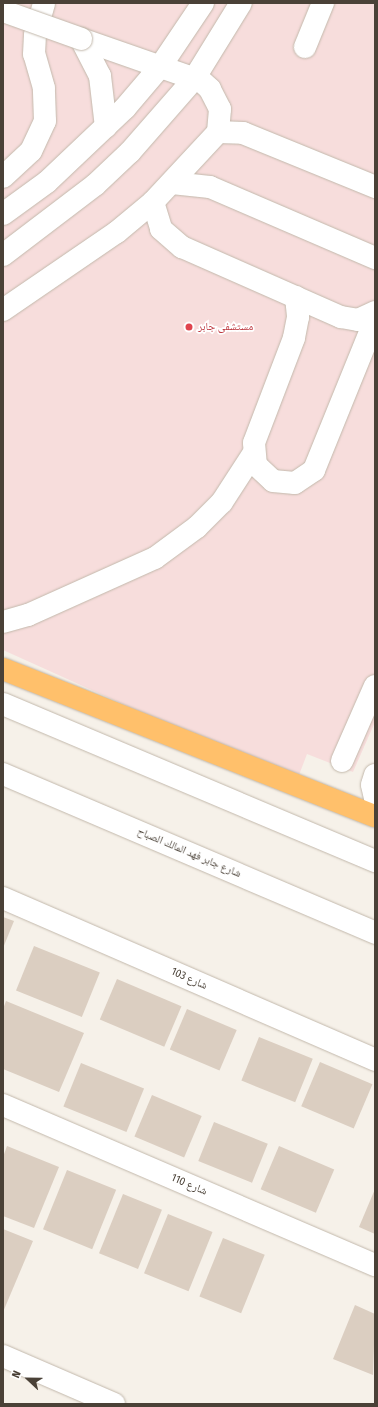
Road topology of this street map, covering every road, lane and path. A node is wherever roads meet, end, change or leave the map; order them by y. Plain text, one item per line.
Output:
1 (44, 3) edge
2 (203, 3) edge
3 (241, 3) edge
4 (323, 3) edge
5 (3, 11) edge
6 (81, 39) junction
7 (306, 47) dead end
8 (160, 67) junction
9 (194, 79) junction
10 (106, 128) junction
11 (218, 132) junction
12 (3, 177) edge
13 (172, 183) junction
14 (375, 187) edge
15 (153, 202) junction
16 (3, 214) edge
17 (3, 255) edge
18 (375, 258) edge
19 (296, 297) junction
20 (3, 310) edge
21 (375, 312) edge
22 (375, 320) edge
23 (253, 454) junction
24 (3, 622) edge
25 (3, 668) edge
26 (375, 686) edge
27 (3, 704) edge
28 (342, 761) dead end
29 (3, 774) edge
30 (375, 775) edge
31 (375, 798) edge
32 (375, 816) edge
33 (375, 861) edge
34 (3, 898) edge
35 (375, 933) edge
36 (375, 1060) edge
37 (3, 1105) edge
38 (375, 1266) edge
39 (3, 1356) edge
40 (114, 1404) edge

1 - 12 street
2 - 8 street
3 - 9 street
4 - 7 street
5 - 6 street, bridge
6 - 8 street
6 - 10 street
8 - 9 street
8 - 10 street
9 - 11 street
9 - 17 street
10 - 16 street
11 - 13 street
11 - 14 street
13 - 15 street
13 - 18 street
15 - 19 street
15 - 20 street
19 - 21 street
19 - 23 street
22 - 23 street
23 - 24 street
25 - 32 highway
26 - 28 street
27 - 33 street
29 - 35 street, شارع جابر فهد المالك الصباح
30 - 31 street
34 - 36 street, شارع 103
37 - 38 street, شارع 110
39 - 40 street

